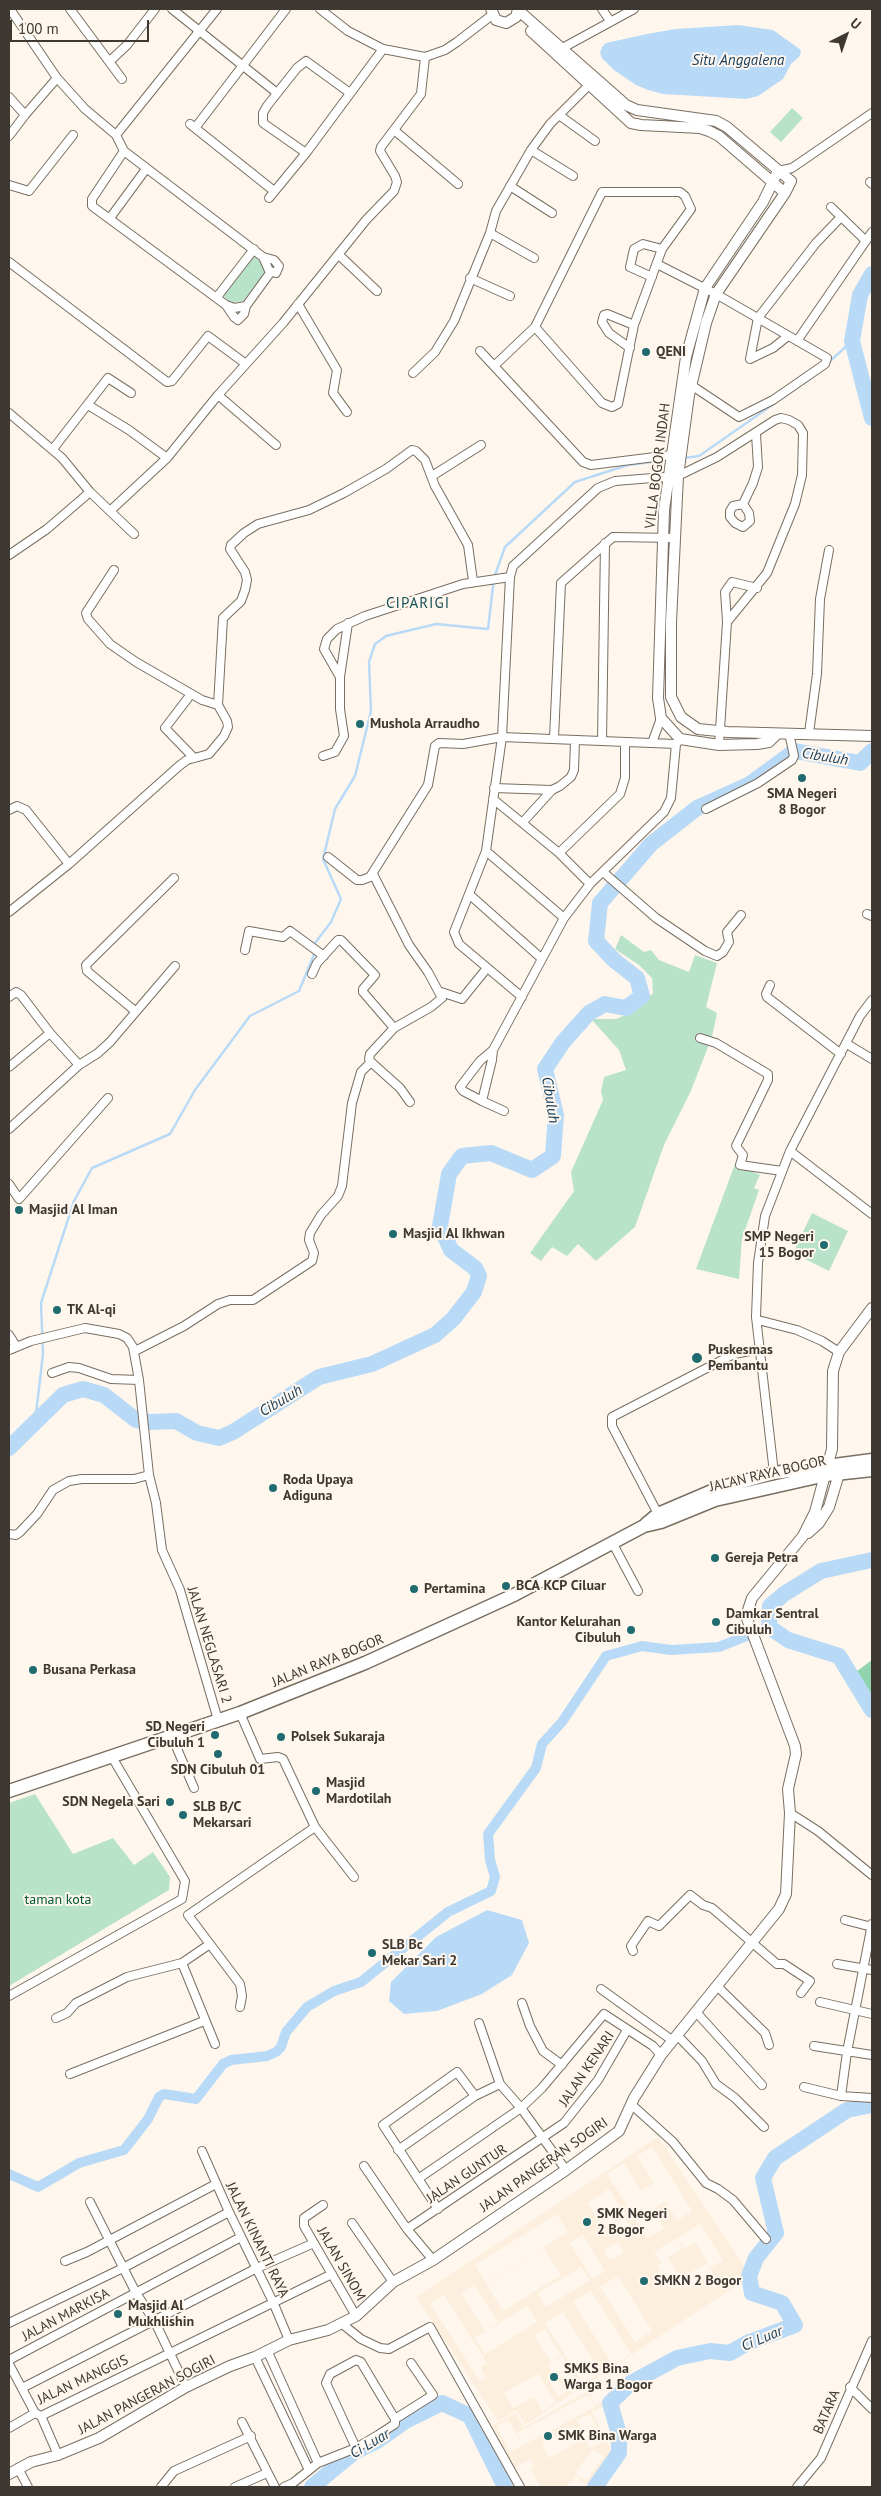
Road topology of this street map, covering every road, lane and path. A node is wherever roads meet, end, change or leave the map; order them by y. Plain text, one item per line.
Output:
1 (10, 9) edge
2 (70, 9) edge
3 (156, 9) edge
4 (172, 9) edge
5 (217, 9) edge
6 (286, 9) edge
7 (320, 9) edge
8 (602, 9) edge
9 (634, 9) edge
10 (492, 12) edge
11 (517, 12) edge
12 (610, 21) junction
13 (200, 31) junction
14 (383, 49) junction
15 (557, 51) junction
16 (425, 57) junction
17 (111, 60) junction
18 (242, 65) junction
19 (57, 78) junction
20 (122, 79) dead end
21 (592, 82) junction
22 (277, 93) junction
23 (350, 93) junction
24 (9, 97) edge
25 (872, 113) edge
26 (559, 114) junction
27 (25, 115) junction
28 (394, 130) junction
29 (73, 134) dead end
30 (116, 135) junction
31 (9, 136) edge
32 (595, 141) dead end
33 (531, 150) junction
34 (124, 151) junction
35 (306, 153) junction
36 (792, 168) junction
37 (146, 169) junction
38 (778, 171) junction
39 (573, 176) dead end
40 (791, 181) junction
41 (773, 182) junction
42 (458, 184) dead end
43 (9, 185) edge
44 (510, 186) junction
45 (274, 191) junction
46 (785, 194) junction
47 (269, 198) dead end
48 (831, 207) dead end
49 (552, 213) dead end
50 (841, 216) junction
51 (110, 218) junction
52 (872, 232) edge
53 (490, 233) junction
54 (866, 241) junction
55 (662, 248) junction
56 (254, 249) junction
57 (339, 255) junction
58 (534, 258) dead end
59 (9, 262) edge
60 (657, 264) junction
61 (652, 277) junction
62 (470, 278) junction
63 (705, 288) junction
64 (376, 291) dead end
65 (716, 294) junction
66 (510, 296) dead end
67 (218, 297) junction
68 (298, 304) junction
69 (226, 305) junction
70 (246, 306) junction
71 (758, 318) junction
72 (634, 325) junction
73 (536, 327) junction
74 (788, 336) junction
75 (797, 341) junction
76 (630, 348) junction
77 (480, 350) dead end
78 (246, 364) junction
79 (494, 366) junction
80 (414, 373) dead end
81 (691, 385) junction
82 (131, 393) dead end
83 (218, 395) junction
84 (88, 405) junction
85 (347, 412) dead end
86 (9, 413) edge
87 (756, 434) junction
88 (276, 445) dead end
89 (481, 445) dead end
90 (53, 449) junction
91 (168, 458) junction
92 (673, 459) junction
93 (432, 476) junction
94 (678, 476) junction
95 (667, 478) junction
96 (90, 492) junction
97 (743, 504) dead end
98 (110, 511) junction
99 (134, 534) dead end
100 (663, 538) junction
101 (675, 538) junction
102 (605, 543) junction
103 (829, 550) dead end
104 (9, 555) edge
105 (114, 570) dead end
106 (510, 578) junction
107 (473, 581) junction
108 (757, 588) junction
109 (727, 622) junction
110 (348, 623) junction
111 (340, 677) junction
112 (188, 698) dead end
113 (218, 705) junction
114 (661, 718) junction
115 (720, 732) junction
116 (789, 733) junction
117 (809, 733) junction
118 (777, 734) junction
119 (869, 736) edge
120 (502, 737) junction
121 (554, 738) junction
122 (575, 740) junction
123 (602, 741) junction
124 (678, 742) junction
125 (625, 743) junction
126 (652, 743) junction
127 (719, 745) junction
128 (323, 756) dead end
129 (194, 758) junction
130 (494, 788) junction
131 (552, 790) junction
132 (494, 799) junction
133 (706, 809) dead end
134 (9, 810) edge
135 (523, 822) junction
136 (486, 851) junction
137 (559, 853) junction
138 (328, 857) dead end
139 (69, 864) junction
140 (603, 872) junction
141 (373, 874) junction
142 (174, 878) dead end
143 (590, 884) junction
144 (470, 895) junction
145 (9, 912) edge
146 (741, 915) dead end
147 (564, 918) junction
148 (245, 950) dead end
149 (324, 956) junction
150 (541, 958) junction
151 (175, 966) dead end
152 (487, 968) junction
153 (312, 974) dead end
154 (770, 985) dead end
155 (441, 992) junction
156 (9, 997) edge
157 (522, 997) junction
158 (872, 1000) edge
159 (135, 1011) junction
160 (394, 1028) junction
161 (50, 1033) junction
162 (700, 1038) dead end
163 (847, 1044) junction
164 (492, 1050) junction
165 (841, 1054) junction
166 (872, 1059) edge
167 (372, 1062) junction
168 (79, 1065) junction
169 (9, 1066) edge
170 (108, 1098) dead end
171 (482, 1100) junction
172 (410, 1102) dead end
173 (504, 1111) dead end
174 (9, 1129) edge
175 (790, 1151) junction
176 (782, 1171) junction
177 (9, 1184) edge
178 (872, 1214) edge
179 (872, 1308) edge
180 (758, 1320) junction
181 (9, 1335) edge
182 (12, 1348) edge
183 (760, 1349) junction
184 (135, 1351) junction
185 (839, 1352) junction
186 (52, 1373) dead end
187 (139, 1380) junction
188 (872, 1460) edge
189 (834, 1470) junction
190 (872, 1470) edge
191 (774, 1473) junction
192 (149, 1475) junction
193 (658, 1514) junction
194 (644, 1526) junction
195 (9, 1534) edge
196 (612, 1542) junction
197 (638, 1592) dead end
198 (240, 1713) junction
199 (218, 1720) junction
200 (172, 1737) junction
201 (112, 1757) junction
202 (194, 1788) dead end
203 (9, 1791) edge
204 (790, 1813) junction
205 (315, 1828) junction
206 (872, 1875) edge
207 (354, 1877) dead end
208 (845, 1920) dead end
209 (872, 1926) edge
210 (750, 1942) junction
211 (210, 1944) junction
212 (633, 1951) dead end
213 (182, 1963) junction
214 (836, 1964) dead end
215 (862, 1968) junction
216 (872, 1970) edge
217 (717, 1986) junction
218 (601, 1989) dead end
219 (801, 1993) dead end
220 (9, 1996) edge
221 (820, 2002) dead end
222 (522, 2003) dead end
223 (240, 2007) dead end
224 (856, 2011) junction
225 (696, 2012) junction
226 (872, 2014) edge
227 (56, 2018) dead end
228 (204, 2021) junction
229 (479, 2023) dead end
230 (627, 2030) junction
231 (675, 2038) junction
232 (215, 2044) dead end
233 (769, 2045) dead end
234 (814, 2046) dead end
235 (846, 2052) junction
236 (661, 2055) junction
237 (872, 2055) edge
238 (562, 2065) junction
239 (70, 2074) dead end
240 (500, 2084) junction
241 (762, 2085) dead end
242 (804, 2087) dead end
243 (475, 2096) junction
244 (840, 2096) junction
245 (872, 2098) edge
246 (632, 2105) junction
247 (522, 2108) junction
248 (764, 2127) dead end
249 (541, 2138) junction
250 (398, 2150) junction
251 (202, 2151) dead end
252 (364, 2166) dead end
253 (566, 2170) junction
254 (418, 2179) junction
255 (216, 2184) junction
256 (90, 2202) dead end
257 (323, 2205) dead end
258 (438, 2209) junction
259 (228, 2212) junction
260 (352, 2223) dead end
261 (407, 2229) junction
262 (241, 2237) junction
263 (766, 2238) dead end
264 (110, 2240) junction
265 (314, 2242) junction
266 (433, 2260) junction
267 (64, 2261) dead end
268 (123, 2268) junction
269 (257, 2268) junction
270 (332, 2274) junction
271 (394, 2282) junction
272 (136, 2293) junction
273 (273, 2302) junction
274 (356, 2316) junction
275 (154, 2322) junction
276 (341, 2323) junction
277 (9, 2324) edge
278 (288, 2340) junction
279 (872, 2341) edge
280 (267, 2350) junction
281 (170, 2353) junction
282 (256, 2357) junction
283 (9, 2360) edge
284 (9, 2364) edge
285 (411, 2364) dead end
286 (186, 2387) junction
287 (850, 2387) junction
288 (22, 2388) junction
289 (872, 2409) edge
290 (38, 2414) junction
291 (395, 2418) junction
292 (242, 2422) dead end
293 (9, 2428) edge
294 (250, 2436) junction
295 (356, 2448) junction
296 (58, 2455) junction
297 (318, 2463) junction
298 (309, 2470) junction
299 (13, 2471) edge
300 (267, 2473) junction
301 (28, 2487) edge
302 (160, 2487) edge
303 (235, 2487) edge
304 (275, 2487) edge
305 (284, 2487) edge
306 (520, 2487) edge
307 (797, 2487) edge

1 - 19 street
2 - 17 street
3 - 17 street
4 - 13 street
5 - 13 street
6 - 18 street
7 - 14 street
8 - 12 street
9 - 12 street
10 - 11 street
10 - 16 street
11 - 15 street
12 - 15 street
13 - 18 street
13 - 30 street
14 - 16 street
14 - 23 street
15 - 21 street
16 - 28 street
17 - 20 street
18 - 22 street
18 - 45 street
19 - 27 street
19 - 30 street
21 - 26 street
21 - 38 street
21 - 41 street
22 - 23 street
22 - 35 street
23 - 35 street
24 - 27 street
25 - 36 street
26 - 32 street
26 - 33 street
27 - 31 street
28 - 42 street
28 - 57 street
29 - 43 street
30 - 34 street
33 - 39 street
33 - 44 street
34 - 37 street
34 - 51 street
35 - 45 street
36 - 38 street
36 - 40 street
37 - 51 street
37 - 56 street
38 - 40 street
38 - 41 street, VILLA BOGOR INDAH
40 - 46 street, VILLA BOGOR INDAH
41 - 46 street
41 - 63 street, VILLA BOGOR INDAH
44 - 49 street
44 - 53 street
45 - 47 street
46 - 65 street, VILLA BOGOR INDAH
48 - 50 street
50 - 54 street
50 - 71 street
51 - 67 street
52 - 54 street
53 - 58 street
53 - 62 street
54 - 75 street
55 - 60 street
55 - 61 street
55 - 73 street
56 - 67 street
56 - 70 street
57 - 64 street
57 - 68 street
59 - 78 street
60 - 61 street
60 - 63 street
61 - 72 street
62 - 66 street
62 - 80 street
63 - 65 street
63 - 92 street, VILLA BOGOR INDAH
65 - 71 street
65 - 81 street, VILLA BOGOR INDAH
67 - 69 street
68 - 78 street
68 - 85 street
69 - 70 street
69 - 70 street
71 - 74 street
71 - 74 street
72 - 76 street
72 - 76 street
73 - 76 street
73 - 79 street
74 - 75 street
75 - 81 street
77 - 79 street
78 - 83 street
79 - 92 street
81 - 92 street, VILLA BOGOR INDAH
82 - 84 street
83 - 88 street
83 - 91 street
84 - 90 street
84 - 91 street
86 - 90 street
87 - 94 street
87 - 97 street
87 - 108 street
89 - 93 street
90 - 96 street
91 - 98 street
92 - 94 street, VILLA BOGOR INDAH
92 - 95 street, VILLA BOGOR INDAH
93 - 107 street
93 - 113 street
94 - 95 street
94 - 101 street, VILLA BOGOR INDAH
95 - 100 street, VILLA BOGOR INDAH
95 - 106 street
96 - 98 street
96 - 104 street
98 - 99 street
100 - 101 street
100 - 102 street
100 - 114 street, VILLA BOGOR INDAH
101 - 115 street, VILLA BOGOR INDAH
102 - 121 street
102 - 123 street
103 - 117 street
105 - 113 street
106 - 107 street
106 - 120 street
107 - 110 street
108 - 109 street
108 - 109 street
109 - 115 street
110 - 111 street
110 - 111 street
111 - 128 street
112 - 129 street
113 - 129 street
114 - 124 street
114 - 126 street
115 - 118 street, VILLA BOGOR INDAH
115 - 127 street
116 - 117 street, VILLA BOGOR INDAH
116 - 118 street, VILLA BOGOR INDAH
116 - 133 street
117 - 119 street, VILLA BOGOR INDAH
118 - 127 street, VILLA BOGOR INDAH
120 - 121 street
120 - 130 street
120 - 141 street
121 - 122 street
122 - 123 street
122 - 131 street
123 - 125 street
124 - 126 street
124 - 127 street, VILLA BOGOR INDAH
124 - 140 street
125 - 126 street
125 - 137 street
129 - 139 street
130 - 131 street
130 - 132 street
131 - 135 street
132 - 135 street
132 - 136 street
134 - 139 street
135 - 137 street
136 - 144 street
136 - 147 street
137 - 143 street
138 - 141 street
139 - 145 street
140 - 143 street
140 - 146 street
141 - 155 street
142 - 159 street
143 - 147 street
144 - 150 street
144 - 152 street
147 - 150 street
148 - 149 street
149 - 153 street
149 - 160 street
150 - 157 street
151 - 159 street
152 - 155 street
152 - 157 street
154 - 165 street
155 - 160 street
156 - 161 street
157 - 164 street
158 - 163 street
159 - 168 street
160 - 167 street
161 - 168 street
161 - 169 street
162 - 176 street
163 - 165 street
163 - 166 street
164 - 171 street
164 - 171 street
165 - 175 street
167 - 172 street
167 - 184 street
168 - 174 street
170 - 177 street
171 - 173 street
175 - 176 street
175 - 178 street
176 - 180 street
179 - 185 street
180 - 183 street
180 - 185 street
181 - 182 street
182 - 184 street
183 - 191 street
183 - 193 street
184 - 187 street, JALAN NEGLASARI 2
185 - 189 street, JALAN PANGERAN SOGIRI
186 - 187 street
187 - 192 street, JALAN NEGLASARI 2
188 - 189 highway, JALAN RAYA BOGOR
189 - 190 highway, JALAN RAYA BOGOR
189 - 191 highway, JALAN RAYA BOGOR
189 - 194 highway, JALAN RAYA BOGOR
189 - 204 street, JALAN PANGERAN SOGIRI
191 - 193 highway, JALAN RAYA BOGOR
192 - 195 street
192 - 199 street, JALAN NEGLASARI 2
193 - 194 highway, JALAN RAYA BOGOR
194 - 196 highway, JALAN RAYA BOGOR
196 - 197 street
196 - 198 highway, JALAN RAYA BOGOR
198 - 199 highway, JALAN RAYA BOGOR
198 - 205 street
199 - 200 highway, JALAN RAYA BOGOR
200 - 201 highway, JALAN RAYA BOGOR
200 - 202 street
201 - 203 highway, JALAN RAYA BOGOR
201 - 220 street
204 - 206 street
204 - 210 street, JALAN PANGERAN SOGIRI
205 - 207 street
205 - 211 street
208 - 209 street
209 - 215 street
210 - 212 street
210 - 217 street, JALAN PANGERAN SOGIRI
210 - 219 street
211 - 213 street
211 - 223 street
213 - 227 street
213 - 228 street
214 - 215 street
215 - 216 street
215 - 224 street
217 - 225 street, JALAN PANGERAN SOGIRI
217 - 233 street
218 - 231 street
221 - 224 street
222 - 238 street
224 - 226 street
224 - 235 street
225 - 231 street, JALAN PANGERAN SOGIRI
225 - 241 street
228 - 232 street
228 - 239 street
229 - 240 street
230 - 236 street
230 - 238 street
230 - 249 street, JALAN KENARI
231 - 236 street, JALAN PANGERAN SOGIRI
231 - 248 street
234 - 235 street
235 - 237 street
235 - 244 street
236 - 246 street, JALAN PANGERAN SOGIRI
238 - 247 street
240 - 243 street
240 - 247 street
242 - 244 street
243 - 250 street
243 - 250 street
244 - 245 street
246 - 253 street, JALAN PANGERAN SOGIRI
246 - 263 street
247 - 249 street
247 - 254 street
249 - 253 street
249 - 258 street, JALAN GUNTUR
250 - 254 street
251 - 255 street, JALAN KINANTI RAYA
252 - 261 street
253 - 266 street, JALAN PANGERAN SOGIRI
254 - 258 street
255 - 259 street, JALAN KINANTI RAYA
255 - 264 street
256 - 264 street
257 - 265 street, JALAN SINOM
258 - 261 street, JALAN GUNTUR
259 - 262 street, JALAN KINANTI RAYA
259 - 268 street
260 - 271 street
261 - 266 street
262 - 269 street, JALAN KINANTI RAYA
262 - 272 street, JALAN MARKISA
264 - 267 street
264 - 268 street
265 - 269 street
265 - 270 street, JALAN SINOM
266 - 271 street, JALAN PANGERAN SOGIRI
268 - 272 street
268 - 277 street
269 - 273 street, JALAN KINANTI RAYA
269 - 275 street
270 - 273 street, JALAN MANGGIS
270 - 274 street, JALAN SINOM
271 - 274 street, JALAN PANGERAN SOGIRI
272 - 275 street
272 - 283 street, JALAN MARKISA
273 - 278 street, JALAN KINANTI RAYA
273 - 281 street, JALAN MANGGIS
274 - 276 street, JALAN PANGERAN SOGIRI
275 - 281 street
275 - 288 street
276 - 278 street, JALAN PANGERAN SOGIRI
276 - 306 street
278 - 280 street, JALAN PANGERAN SOGIRI
279 - 287 street, BATARA
280 - 282 street, JALAN PANGERAN SOGIRI
280 - 297 street
281 - 286 street
281 - 290 street, JALAN MANGGIS
282 - 286 street, JALAN PANGERAN SOGIRI
282 - 298 street
284 - 288 street
285 - 291 street
286 - 296 street, JALAN PANGERAN SOGIRI
287 - 289 street
287 - 307 street, BATARA
288 - 290 street
290 - 293 street, JALAN MANGGIS
290 - 296 street
291 - 295 street
291 - 295 street
292 - 294 street
294 - 300 street
294 - 302 street
295 - 297 street
296 - 299 street, JALAN PANGERAN SOGIRI
297 - 298 street
298 - 305 street
299 - 301 street
300 - 303 street
300 - 304 street

